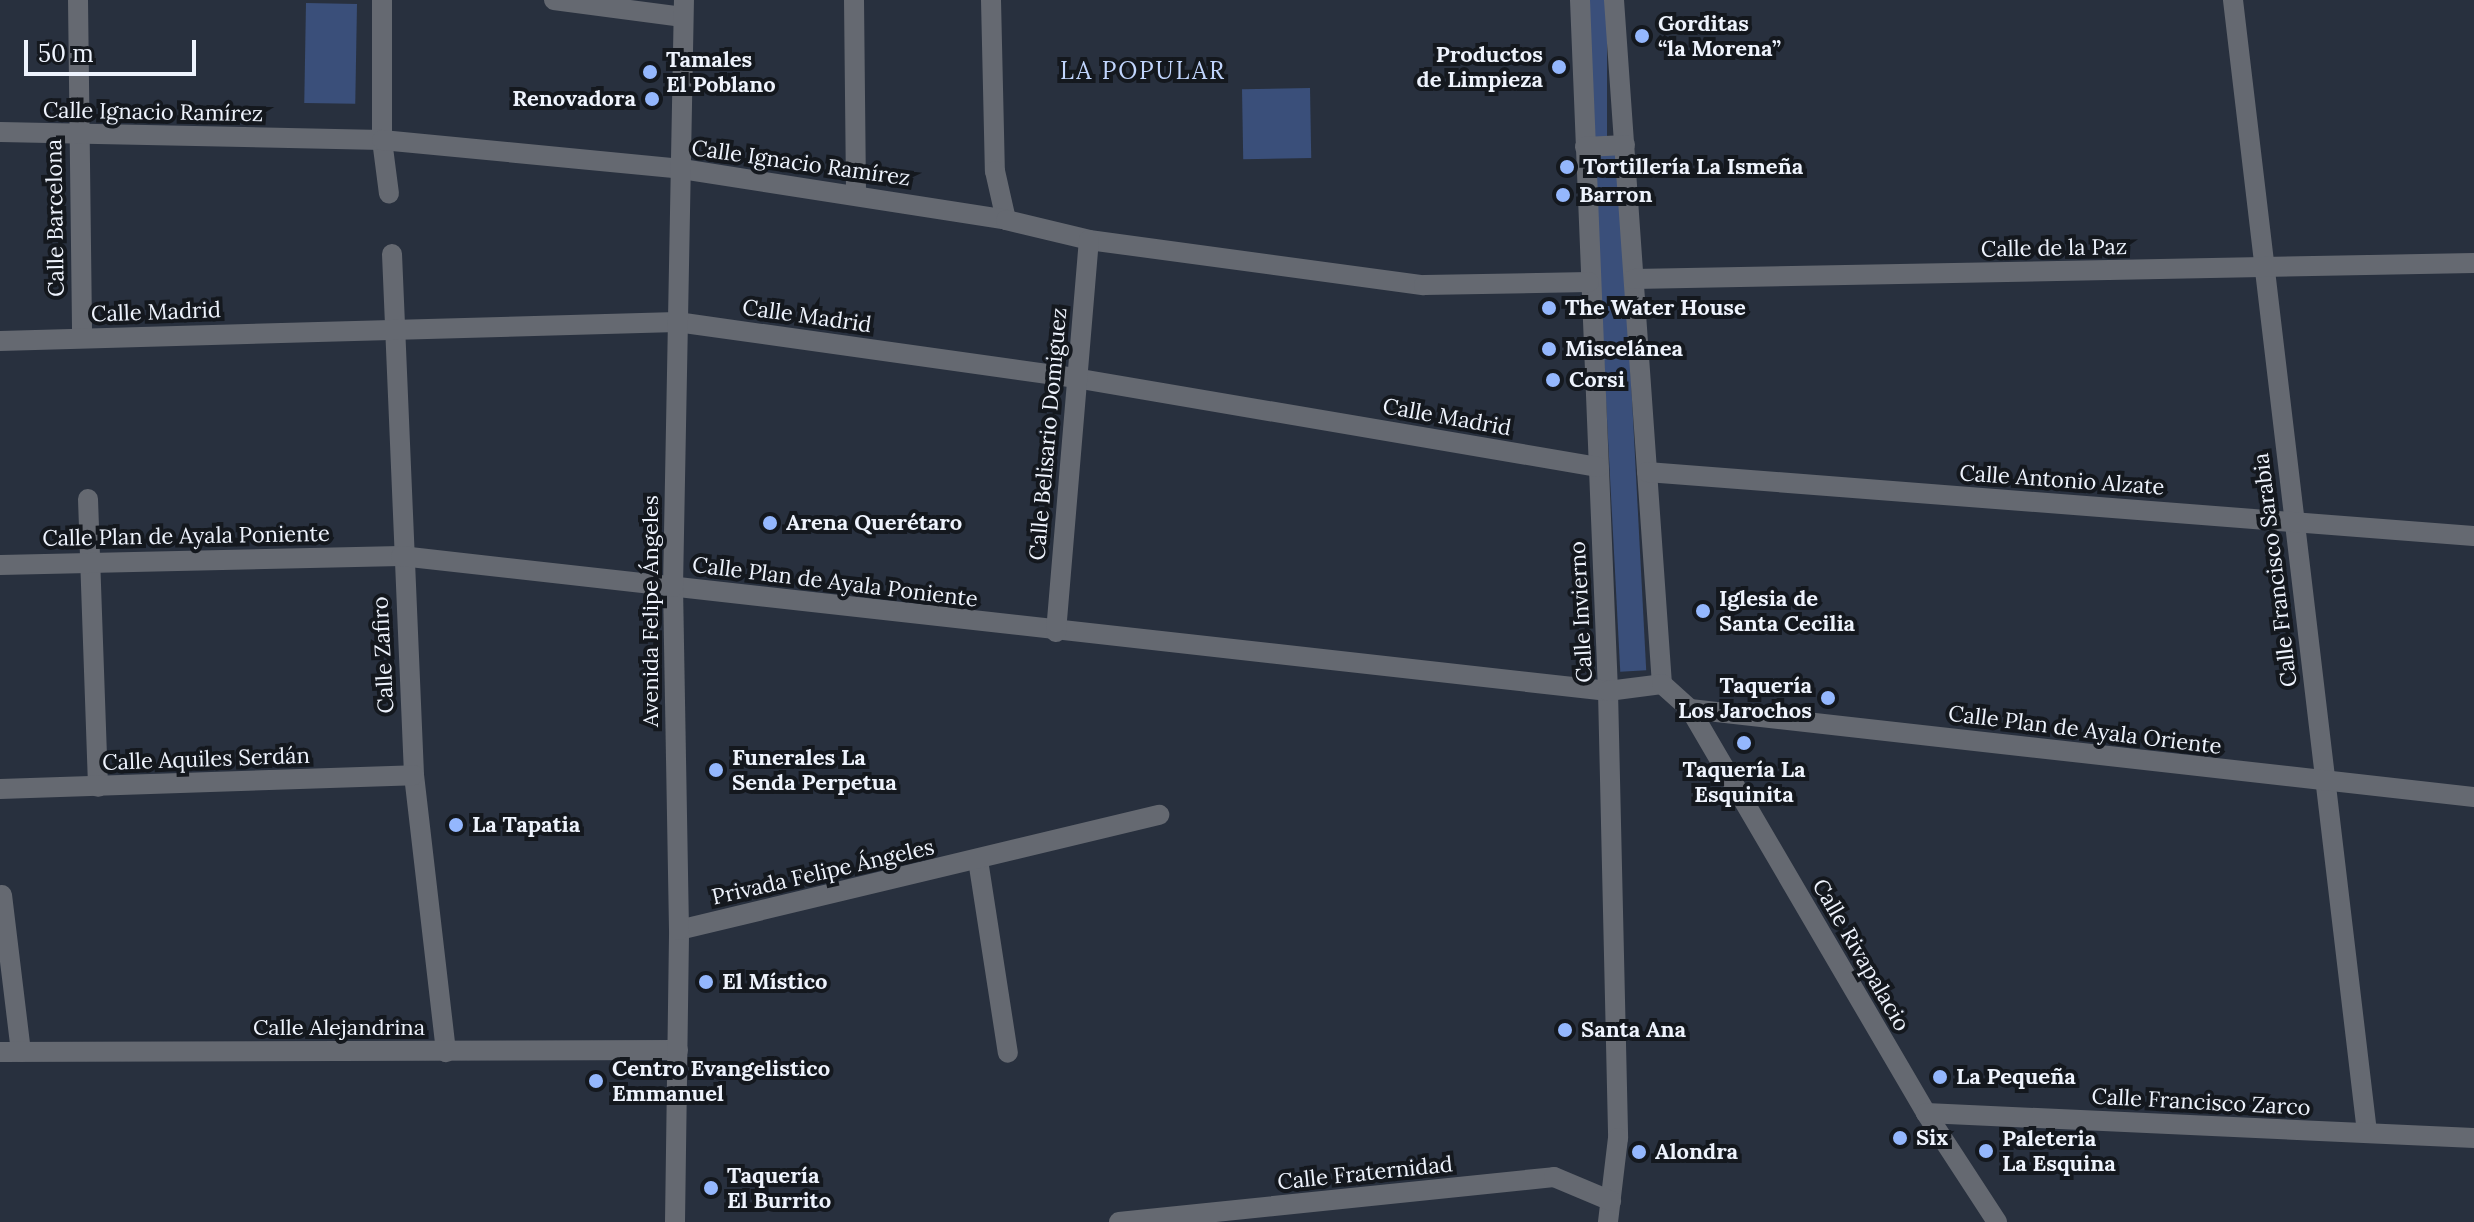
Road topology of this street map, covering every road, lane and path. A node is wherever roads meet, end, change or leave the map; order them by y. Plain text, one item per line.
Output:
1 (78, 0) edge
2 (382, 0) edge
3 (554, 0) edge
4 (854, 0) edge
5 (991, 0) edge
6 (1580, 0) edge
7 (1614, 0) edge
8 (2233, 0) edge
9 (684, 9) edge
10 (0, 132) edge
11 (77, 135) junction
12 (382, 140) junction
13 (1625, 145) junction
14 (1585, 147) junction
15 (682, 169) junction
16 (389, 194) dead end
17 (856, 194) junction
18 (1006, 220) junction
19 (1089, 240) junction
20 (392, 254) dead end
21 (2474, 263) edge
22 (2265, 269) junction
23 (1634, 279) junction
24 (1589, 282) junction
25 (677, 322) junction
26 (396, 329) junction
27 (82, 338) junction
28 (0, 341) edge
29 (1075, 378) junction
30 (1598, 467) junction
31 (1647, 472) junction
32 (88, 499) dead end
33 (2293, 522) junction
34 (2474, 536) edge
35 (401, 556) junction
36 (89, 561) junction
37 (0, 565) edge
38 (673, 587) junction
39 (1056, 632) junction
40 (1662, 684) junction
41 (1608, 691) junction
42 (1690, 709) junction
43 (414, 775) junction
44 (2323, 782) junction
45 (98, 787) junction
46 (0, 789) edge
47 (2474, 797) edge
48 (1159, 815) dead end
49 (978, 860) junction
50 (2, 895) dead end
51 (679, 930) junction
52 (678, 1050) junction
53 (0, 1052) edge
54 (21, 1052) junction
55 (446, 1052) junction
56 (1008, 1053) dead end
57 (1926, 1113) junction
58 (2367, 1133) junction
59 (2474, 1138) edge
60 (1611, 1201) junction
61 (675, 1222) edge
62 (1119, 1222) edge
63 (1608, 1222) edge
64 (1997, 1222) edge

1 - 11 street, Calle Barcelona
2 - 12 street
3 - 9 street
4 - 17 street
5 - 18 street
6 - 14 street, Calle Invierno
7 - 13 street
8 - 22 street, Calle Francisco Sarabia
9 - 15 street, Avenida Felipe Ángeles
10 - 11 street, Calle Ignacio Ramírez
11 - 12 street, Calle Ignacio Ramírez
11 - 27 street, Calle Barcelona
12 - 15 street, Calle Ignacio Ramírez
12 - 16 street
13 - 14 street
13 - 23 street
14 - 24 street, Calle Invierno
15 - 17 street, Calle Ignacio Ramírez
15 - 25 street, Avenida Felipe Ángeles
17 - 18 street, Calle Ignacio Ramírez
18 - 19 street, Calle Ignacio Ramírez
19 - 24 street, Calle Ignacio Ramírez
19 - 29 street, Calle Belisario Domiguez
20 - 26 street, Calle Zafiro
21 - 22 street, Calle de la Paz
22 - 23 street, Calle de la Paz
22 - 33 street, Calle Francisco Sarabia
23 - 31 street
24 - 30 street, Calle Invierno
25 - 26 street, Calle Madrid
25 - 29 street, Calle Madrid
25 - 38 street, Avenida Felipe Ángeles
26 - 27 street, Calle Madrid
26 - 35 street, Calle Zafiro
27 - 28 street, Calle Madrid
29 - 30 street, Calle Madrid
29 - 39 street, Calle Belisario Domiguez
30 - 41 street, Calle Invierno
31 - 33 street, Calle Antonio Alzate
31 - 40 street
32 - 36 street
33 - 34 street, Calle Antonio Alzate
33 - 44 street, Calle Francisco Sarabia
35 - 36 street, Calle Plan de Ayala Poniente
35 - 38 street, Calle Plan de Ayala Poniente
35 - 43 street, Calle Zafiro
36 - 37 street, Calle Plan de Ayala Poniente
36 - 45 street
38 - 39 street, Calle Plan de Ayala Poniente
38 - 51 street, Avenida Felipe Ángeles
39 - 41 street, Calle Plan de Ayala Poniente
40 - 41 street, Calle Plan de Ayala Poniente
40 - 42 street, Calle Rivapalacio
41 - 60 street, Calle Invierno
42 - 44 street, Calle Plan de Ayala Oriente
42 - 57 street, Calle Rivapalacio
43 - 45 street, Calle Aquiles Serdán
43 - 55 street, Calle Zafiro
44 - 47 street, Calle Plan de Ayala Oriente
44 - 58 street, Calle Francisco Sarabia
45 - 46 street, Calle Aquiles Serdán
48 - 49 street, Privada Felipe Ángeles
49 - 51 street, Privada Felipe Ángeles
49 - 56 street
50 - 54 street
51 - 52 street, Avenida Felipe Ángeles
52 - 55 street, Calle Alejandrina
52 - 61 street, Avenida Felipe Ángeles
53 - 54 street, Calle Alejandrina
54 - 55 street, Calle Alejandrina
57 - 58 street, Calle Francisco Zarco
57 - 64 street, Calle Rivapalacio
58 - 59 street, Calle Francisco Zarco
60 - 62 street, Calle Fraternidad
60 - 63 street, Calle Invierno

